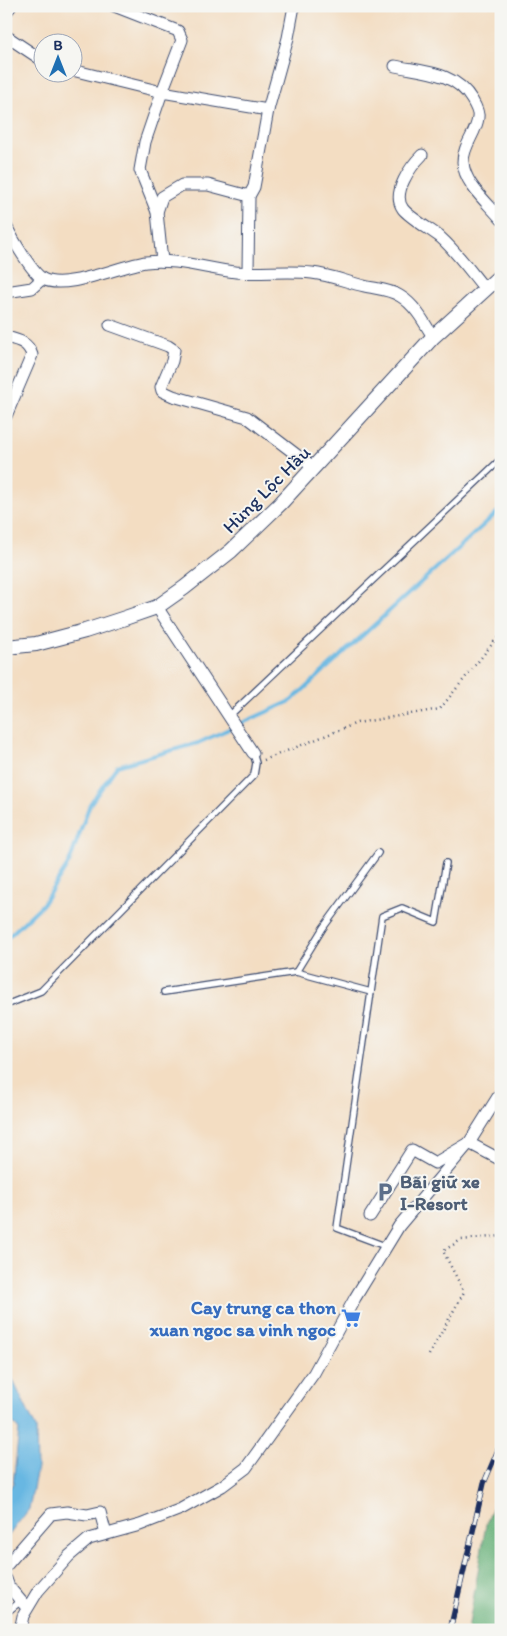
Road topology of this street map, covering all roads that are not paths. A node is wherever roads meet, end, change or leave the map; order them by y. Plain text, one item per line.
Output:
1 (11, 6) edge
2 (114, 6) edge
3 (294, 6) edge
4 (6, 12) edge
5 (6, 36) edge
6 (32, 53) edge
7 (395, 66) dead end
8 (82, 72) edge
9 (162, 92) junction
10 (268, 110) junction
11 (422, 155) dead end
12 (249, 196) junction
13 (158, 212) junction
14 (501, 218) edge
15 (6, 226) edge
16 (162, 261) junction
17 (248, 272) junction
18 (501, 274) edge
19 (42, 279) junction
20 (486, 289) junction
21 (6, 292) edge
22 (110, 325) dead end
23 (6, 337) edge
24 (433, 337) junction
25 (6, 416) edge
26 (501, 459) edge
27 (314, 467) junction
28 (157, 607) junction
29 (6, 647) edge
30 (228, 717) junction
31 (254, 758) joint
32 (378, 853) dead end
33 (446, 863) dead end
34 (296, 972) junction
35 (164, 992) dead end
36 (371, 992) junction
37 (6, 1005) edge
38 (501, 1092) edge
39 (469, 1143) junction
40 (501, 1160) edge
41 (370, 1216) dead end
42 (385, 1246) junction
43 (106, 1534) junction
44 (6, 1566) edge
45 (6, 1579) edge
46 (24, 1604) junction
47 (6, 1613) edge
48 (20, 1630) edge

1 - 4 street
2 - 9 street
3 - 10 street
5 - 6 street
7 - 14 street
8 - 9 street
9 - 10 street
9 - 13 street
10 - 12 street
11 - 20 street
12 - 13 street
12 - 17 street
13 - 16 street
15 - 19 street
16 - 17 street
16 - 19 street
17 - 24 street
18 - 20 street, Hùng Lộc Hầu
19 - 21 street
20 - 24 street, Hùng Lộc Hầu
22 - 27 street
23 - 25 street
24 - 27 street, Hùng Lộc Hầu
26 - 30 lane
27 - 28 street, Hùng Lộc Hầu
28 - 29 street, Hùng Lộc Hầu
28 - 30 street
30 - 31 street
31 - 37 lane
32 - 34 lane
33 - 36 lane
34 - 35 lane
34 - 36 lane
36 - 42 lane
38 - 39 street
39 - 40 street
39 - 41 street
39 - 42 street
42 - 43 street
43 - 44 street
43 - 46 street
45 - 46 street
46 - 47 lane
46 - 48 street

